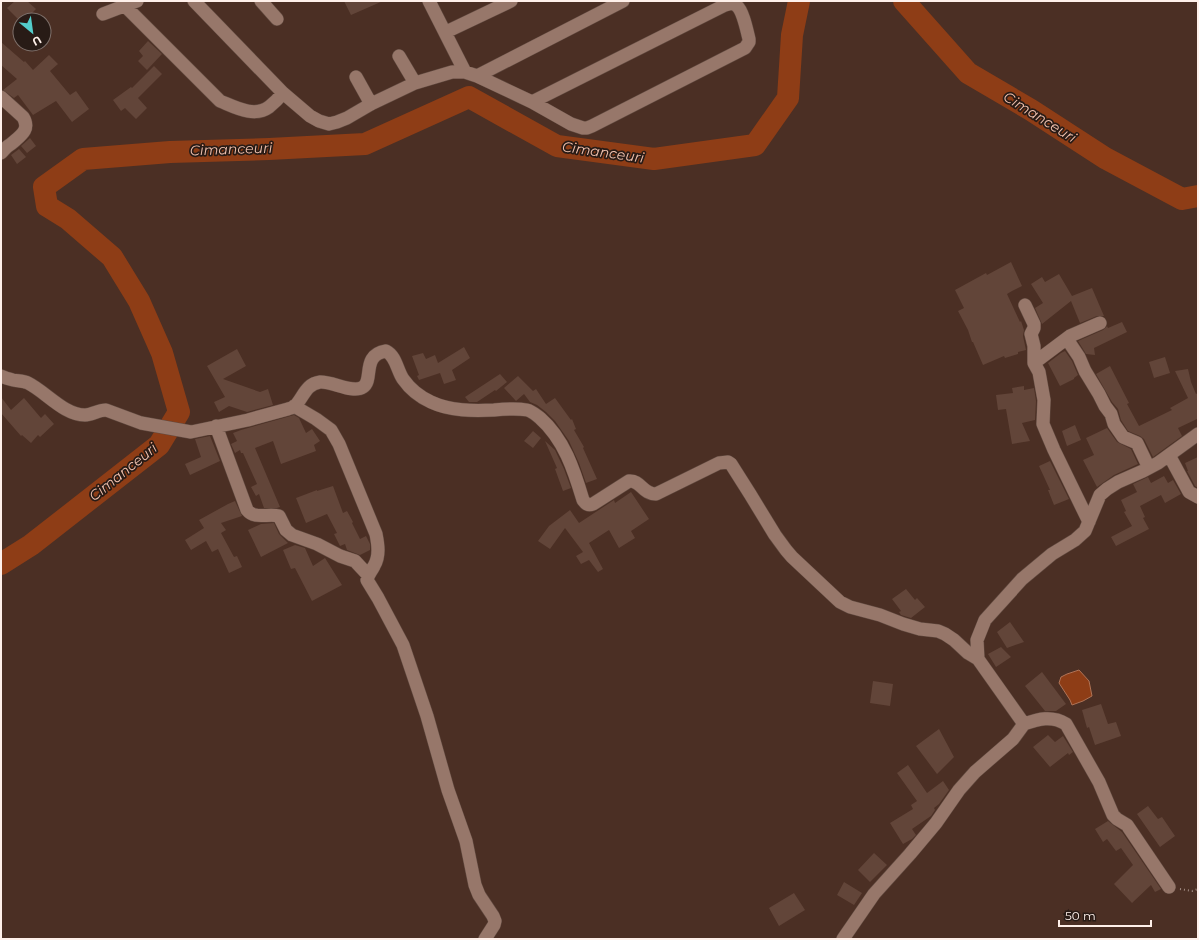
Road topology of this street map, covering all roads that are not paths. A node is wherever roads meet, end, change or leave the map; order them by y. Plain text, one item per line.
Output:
1 (194, 1) edge
2 (261, 1) edge
3 (429, 1) edge
4 (511, 1) edge
5 (623, 1) edge
6 (131, 3) edge
7 (103, 14) dead end
8 (277, 19) dead end
9 (446, 32) junction
10 (399, 56) dead end
11 (471, 74) junction
12 (356, 77) dead end
13 (415, 83) junction
14 (283, 93) junction
15 (1, 97) edge
16 (532, 102) junction
17 (371, 104) junction
18 (1, 153) edge
19 (1025, 305) dead end
20 (1100, 323) dead end
21 (1067, 339) junction
22 (1034, 363) junction
23 (1, 376) edge
24 (294, 406) junction
25 (216, 426) junction
26 (1198, 434) edge
27 (1169, 456) junction
28 (1150, 468) junction
29 (1198, 497) edge
30 (1088, 522) junction
31 (368, 575) junction
32 (978, 659) junction
33 (1024, 724) junction
34 (1169, 887) road end
35 (486, 939) edge
36 (843, 939) edge

1 - 14 street
2 - 8 street
3 - 9 street
4 - 9 street
5 - 11 street
6 - 7 street
6 - 14 street
9 - 11 street
10 - 13 street
11 - 13 street
11 - 16 street
12 - 17 street
13 - 17 street
14 - 17 street
15 - 18 street
16 - 16 street
19 - 22 street
20 - 21 street
21 - 22 street
21 - 28 street
22 - 30 street
23 - 25 street
24 - 25 street
24 - 31 street
24 - 32 street
25 - 31 street
26 - 27 street
27 - 28 street
27 - 29 street
28 - 30 street
30 - 32 street
31 - 35 street
32 - 33 street
33 - 34 street
33 - 36 street

